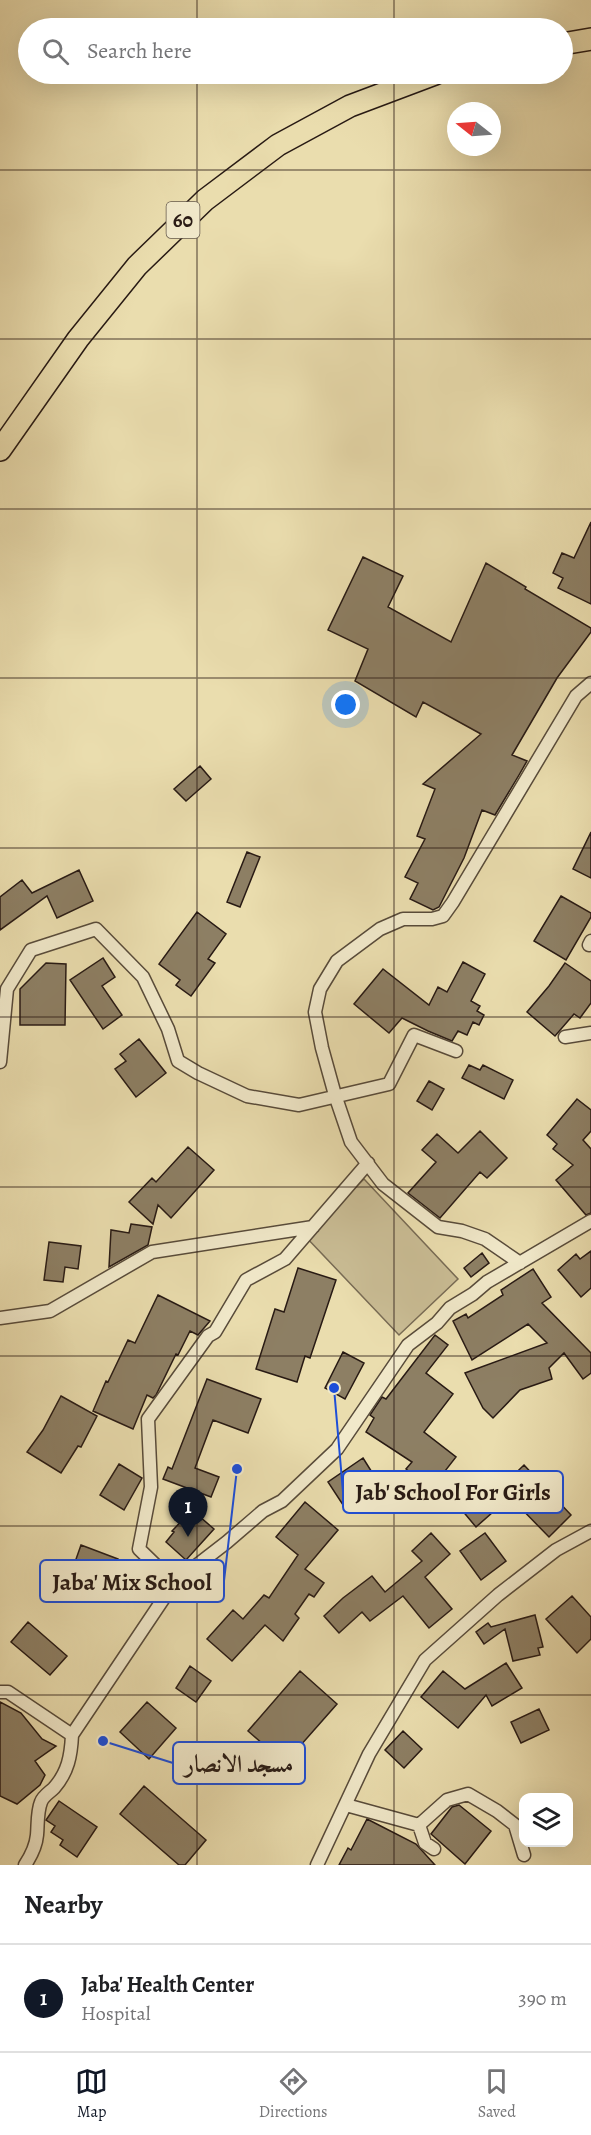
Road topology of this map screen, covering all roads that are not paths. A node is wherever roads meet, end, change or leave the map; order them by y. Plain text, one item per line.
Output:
1 (591, 39) edge
2 (573, 42) edge
3 (408, 84) edge
4 (0, 450) edge
5 (591, 683) edge
6 (591, 1033) edge
7 (565, 1037) dead end
8 (456, 1051) dead end
9 (0, 1062) edge
10 (335, 1095) junction
11 (368, 1163) junction
12 (591, 1221) edge
13 (313, 1227) junction
14 (520, 1263) junction
15 (0, 1318) edge
16 (591, 1531) edge
17 (174, 1583) junction
18 (0, 1692) edge
19 (72, 1735) junction
20 (346, 1805) junction
21 (419, 1825) junction
22 (434, 1849) dead end
23 (524, 1855) dead end
24 (25, 1865) edge
25 (317, 1865) edge

1 - 2 highway
3 - 4 highway, 60
5 - 10 street
6 - 7 street
8 - 10 street
9 - 10 street
10 - 11 street
11 - 13 street
11 - 14 street
12 - 14 street
13 - 15 street
13 - 17 street
14 - 17 street
16 - 20 street
17 - 19 street
18 - 19 street
19 - 24 street
20 - 21 street
20 - 25 street
21 - 22 street
21 - 23 street

